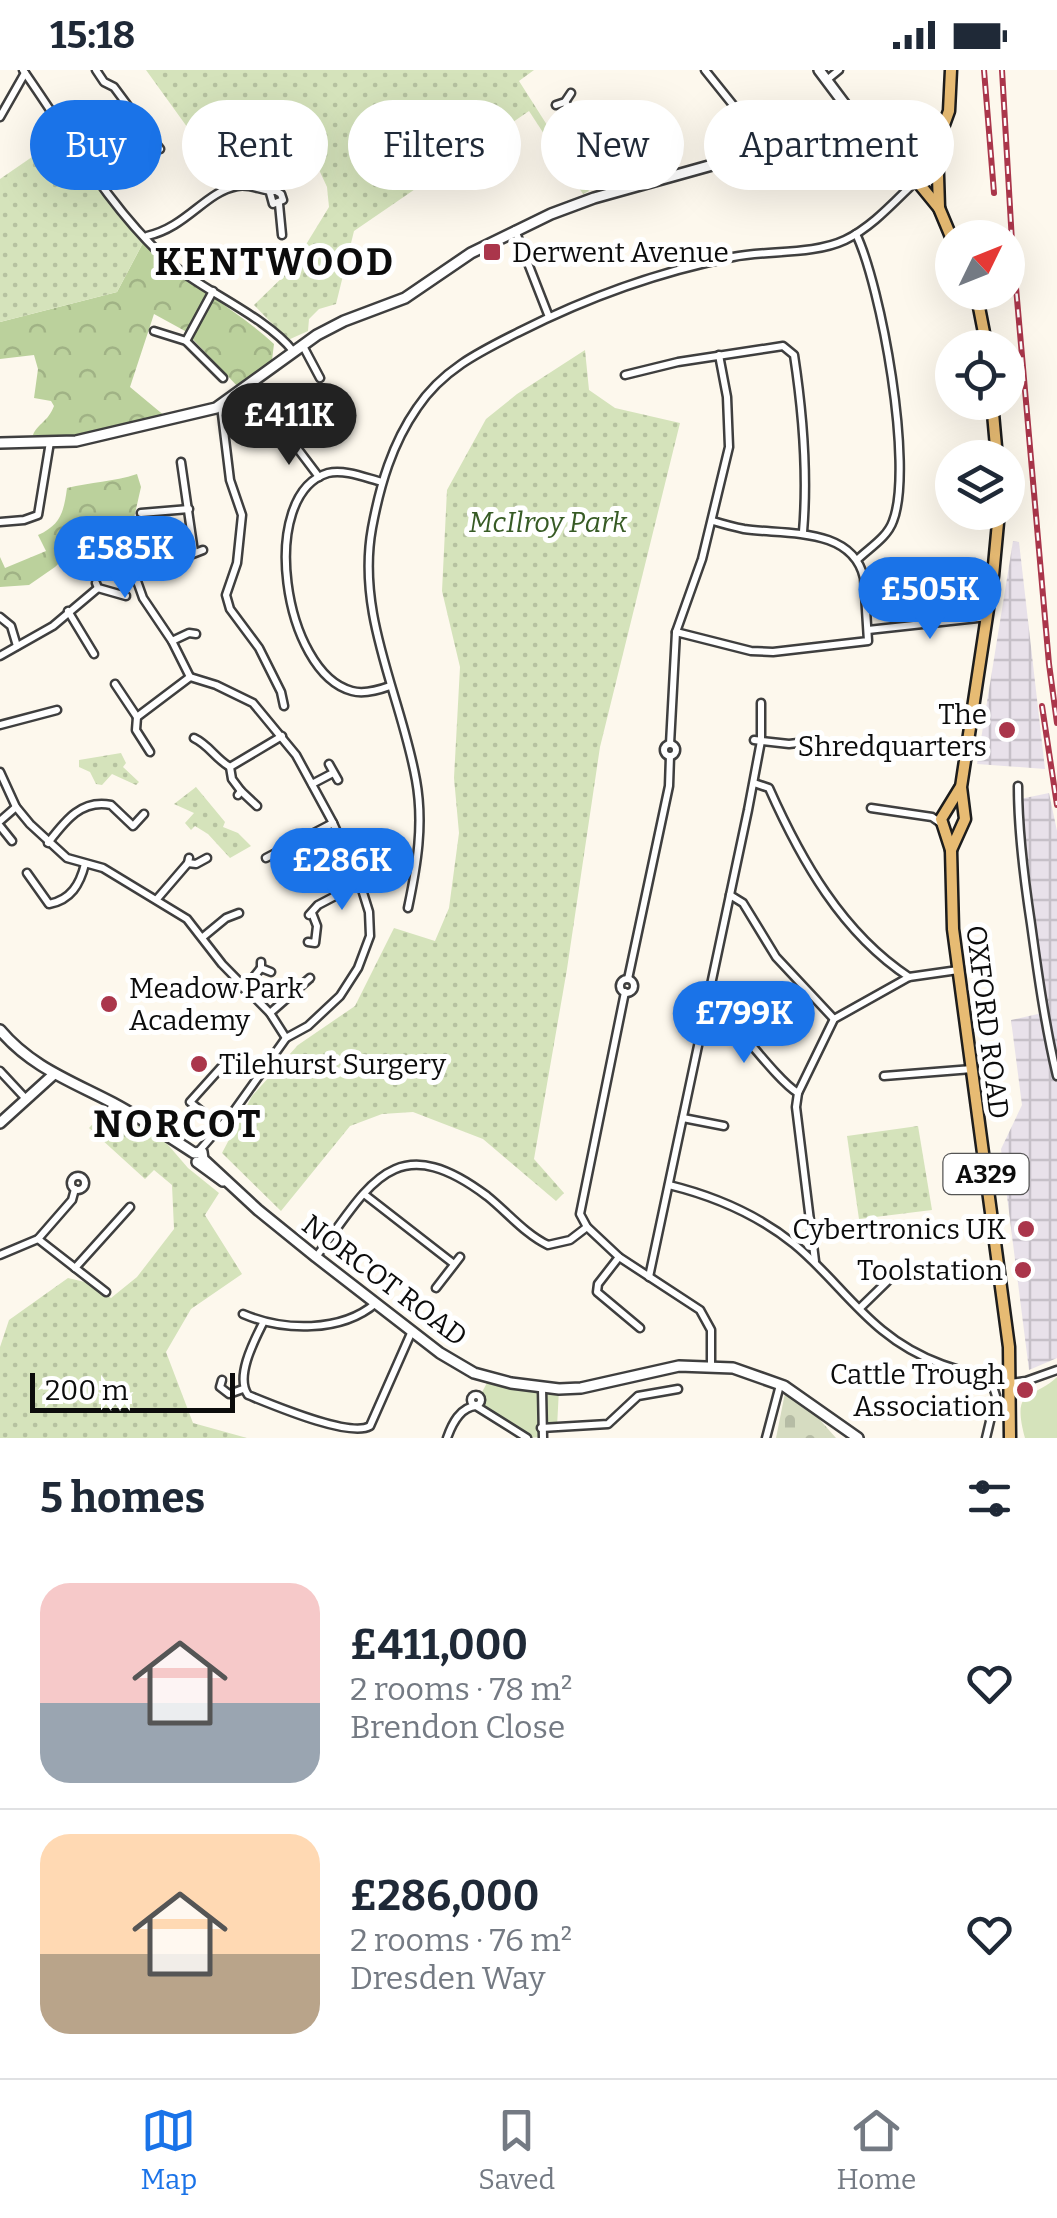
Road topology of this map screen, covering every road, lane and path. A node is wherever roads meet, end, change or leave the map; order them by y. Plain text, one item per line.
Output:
1 (96, 70) edge
2 (705, 70) edge
3 (819, 70) edge
4 (839, 70) edge
5 (951, 70) edge
6 (24, 72) edge
7 (828, 80) junction
8 (571, 93) dead end
9 (43, 100) edge
10 (123, 100) edge
11 (566, 100) edge
12 (730, 100) edge
13 (843, 100) edge
14 (950, 100) edge
15 (0, 117) edge
16 (704, 166) edge
17 (107, 190) edge
18 (907, 190) edge
19 (924, 190) edge
20 (938, 190) edge
21 (616, 192) joint
22 (938, 208) junction
23 (944, 220) edge
24 (515, 230) junction
25 (856, 234) junction
26 (282, 235) dead end
27 (145, 236) junction
28 (213, 292) junction
29 (549, 317) junction
30 (154, 332) dead end
31 (186, 340) junction
32 (298, 348) junction
33 (719, 356) junction
34 (625, 375) dead end
35 (223, 378) dead end
36 (320, 378) dead end
37 (222, 406) junction
38 (288, 436) dead end
39 (0, 442) edge
40 (50, 442) junction
41 (192, 468) dead end
42 (319, 477) junction
43 (382, 482) junction
44 (189, 509) junction
45 (142, 513) dead end
46 (713, 521) junction
47 (0, 522) edge
48 (997, 530) edge
49 (802, 532) junction
50 (857, 560) junction
51 (132, 568) dead end
52 (136, 576) junction
53 (126, 596) dead end
54 (68, 611) junction
55 (0, 617) edge
56 (987, 618) junction
57 (187, 623) dead end
58 (868, 630) junction
59 (676, 632) junction
60 (172, 642) junction
61 (17, 646) junction
62 (94, 654) dead end
63 (0, 656) edge
64 (190, 678) junction
65 (115, 684) dead end
66 (390, 686) junction
67 (760, 703) dead end
68 (284, 706) dead end
69 (56, 710) dead end
70 (137, 717) junction
71 (0, 724) edge
72 (282, 736) junction
73 (194, 738) dead end
74 (758, 740) junction
75 (815, 741) dead end
76 (150, 752) dead end
77 (329, 764) dead end
78 (230, 767) junction
79 (0, 772) edge
80 (754, 783) junction
81 (312, 784) junction
82 (1018, 786) dead end
83 (961, 787) junction
84 (258, 806) dead end
85 (16, 807) junction
86 (65, 808) dead end
87 (871, 808) dead end
88 (962, 812) junction
89 (72, 814) junction
90 (144, 814) dead end
91 (942, 818) junction
92 (0, 823) edge
93 (333, 823) junction
94 (960, 830) junction
95 (12, 841) dead end
96 (48, 842) junction
97 (951, 850) junction
98 (207, 858) dead end
99 (266, 858) dead end
100 (85, 864) junction
101 (27, 873) dead end
102 (360, 884) junction
103 (730, 895) junction
104 (157, 899) junction
105 (408, 908) dead end
106 (239, 913) dead end
107 (204, 937) junction
108 (308, 942) dead end
109 (959, 970) junction
110 (271, 972) dead end
111 (909, 977) junction
112 (305, 980) dead end
113 (244, 989) junction
114 (708, 1000) junction
115 (270, 1013) junction
116 (834, 1019) junction
117 (0, 1030) edge
118 (286, 1038) junction
119 (226, 1062) dead end
120 (972, 1069) junction
121 (0, 1071) edge
122 (52, 1075) junction
123 (884, 1076) dead end
124 (1057, 1076) edge
125 (798, 1094) junction
126 (26, 1100) junction
127 (684, 1118) junction
128 (0, 1123) edge
129 (724, 1126) dead end
130 (219, 1130) junction
131 (198, 1156) junction
132 (670, 1185) junction
133 (75, 1190) dead end
134 (364, 1194) junction
135 (130, 1207) dead end
136 (587, 1228) junction
137 (38, 1239) junction
138 (0, 1255) edge
139 (316, 1257) junction
140 (619, 1257) junction
141 (816, 1263) junction
142 (75, 1268) junction
143 (902, 1268) dead end
144 (649, 1277) junction
145 (436, 1288) dead end
146 (106, 1292) dead end
147 (376, 1303) junction
148 (860, 1308) junction
149 (243, 1314) dead end
150 (264, 1323) junction
151 (640, 1328) dead end
152 (412, 1331) junction
153 (711, 1366) junction
154 (1057, 1370) edge
155 (990, 1377) junction
156 (222, 1380) dead end
157 (1010, 1380) junction
158 (780, 1384) junction
159 (542, 1388) junction
160 (243, 1389) junction
161 (678, 1389) dead end
162 (542, 1434) edge
163 (447, 1438) edge
164 (530, 1438) edge
165 (766, 1438) edge
166 (858, 1438) edge
167 (986, 1438) edge
168 (1010, 1438) edge

1 - 10 street
2 - 12 street
3 - 7 street
4 - 7 street
5 - 14 main road
6 - 9 street
6 - 15 street
7 - 13 street
8 - 11 street
16 - 21 street
17 - 27 street
18 - 25 street
19 - 22 main road
20 - 22 main road
21 - 24 street
22 - 23 main road
24 - 29 street
24 - 32 street
25 - 29 street
25 - 50 street
26 - 27 street
27 - 28 street
28 - 31 street
28 - 32 street
29 - 43 street
30 - 31 street
31 - 35 street
32 - 36 street
32 - 37 street
33 - 34 street
33 - 46 street
33 - 49 street
37 - 40 street
37 - 68 street
38 - 42 street
39 - 40 street
40 - 47 street
41 - 44 street
42 - 43 street
42 - 66 street
43 - 66 street
44 - 45 street
44 - 52 street
46 - 49 street
46 - 59 street
48 - 56 main road
49 - 50 street
50 - 58 street
51 - 52 street
52 - 60 street
53 - 54 street
54 - 61 street
54 - 62 street
55 - 61 street
56 - 58 street
56 - 83 main road
57 - 60 street
58 - 59 street
59 - 136 street
60 - 64 street
61 - 63 street
64 - 70 street
64 - 72 street
65 - 70 street
66 - 105 street
67 - 74 street
69 - 71 street
70 - 76 street
72 - 78 street
72 - 81 street
73 - 78 street
74 - 75 street
74 - 80 street
77 - 81 street
78 - 84 street
79 - 85 street
80 - 103 street
80 - 111 street
81 - 93 street
82 - 124 street
83 - 88 main road
83 - 91 main road
85 - 92 street
85 - 96 street
86 - 89 street
87 - 91 street
88 - 91 main road
88 - 94 main road, OXFORD ROAD
89 - 90 street
89 - 96 street
91 - 94 main road
91 - 97 main road, OXFORD ROAD / A329
92 - 95 street
93 - 99 street
93 - 102 street
94 - 97 main road, OXFORD ROAD / A329
96 - 100 street
97 - 109 main road, OXFORD ROAD / A329
98 - 104 street
100 - 101 street
100 - 104 street
102 - 108 street
102 - 118 street
103 - 114 street
103 - 116 street
104 - 107 street
106 - 107 street
107 - 113 street
109 - 111 street
109 - 120 main road, OXFORD ROAD / A329
110 - 113 street
111 - 116 street
112 - 115 street
113 - 115 street
114 - 125 street
114 - 127 street
115 - 118 street
116 - 125 street
117 - 122 street, NORCOT ROAD
118 - 130 street
119 - 130 street
120 - 123 street
120 - 157 main road, OXFORD ROAD / A329
121 - 126 street
122 - 126 street
122 - 131 street, NORCOT ROAD
125 - 141 street
126 - 128 street
127 - 129 street
127 - 132 street
130 - 131 street
131 - 139 street, NORCOT ROAD
132 - 141 street
132 - 144 street
133 - 137 street
134 - 136 street
134 - 139 street
134 - 145 street
135 - 142 street
136 - 140 street
137 - 138 street
137 - 142 street
139 - 147 street, NORCOT ROAD
140 - 144 street
140 - 151 street
141 - 148 street
142 - 146 street
143 - 148 street
144 - 153 street
147 - 150 street
147 - 152 street, NORCOT ROAD
148 - 155 street
149 - 150 street
150 - 160 street
152 - 159 street, NORCOT ROAD
152 - 160 street
153 - 158 street, NORCOT ROAD
153 - 159 street, NORCOT ROAD
154 - 157 street
155 - 157 street
155 - 167 street
156 - 160 street
157 - 168 main road, OXFORD ROAD / A329
158 - 165 street
158 - 166 street, NORCOT ROAD
159 - 162 street
161 - 162 street
162 - 164 street
163 - 164 street

